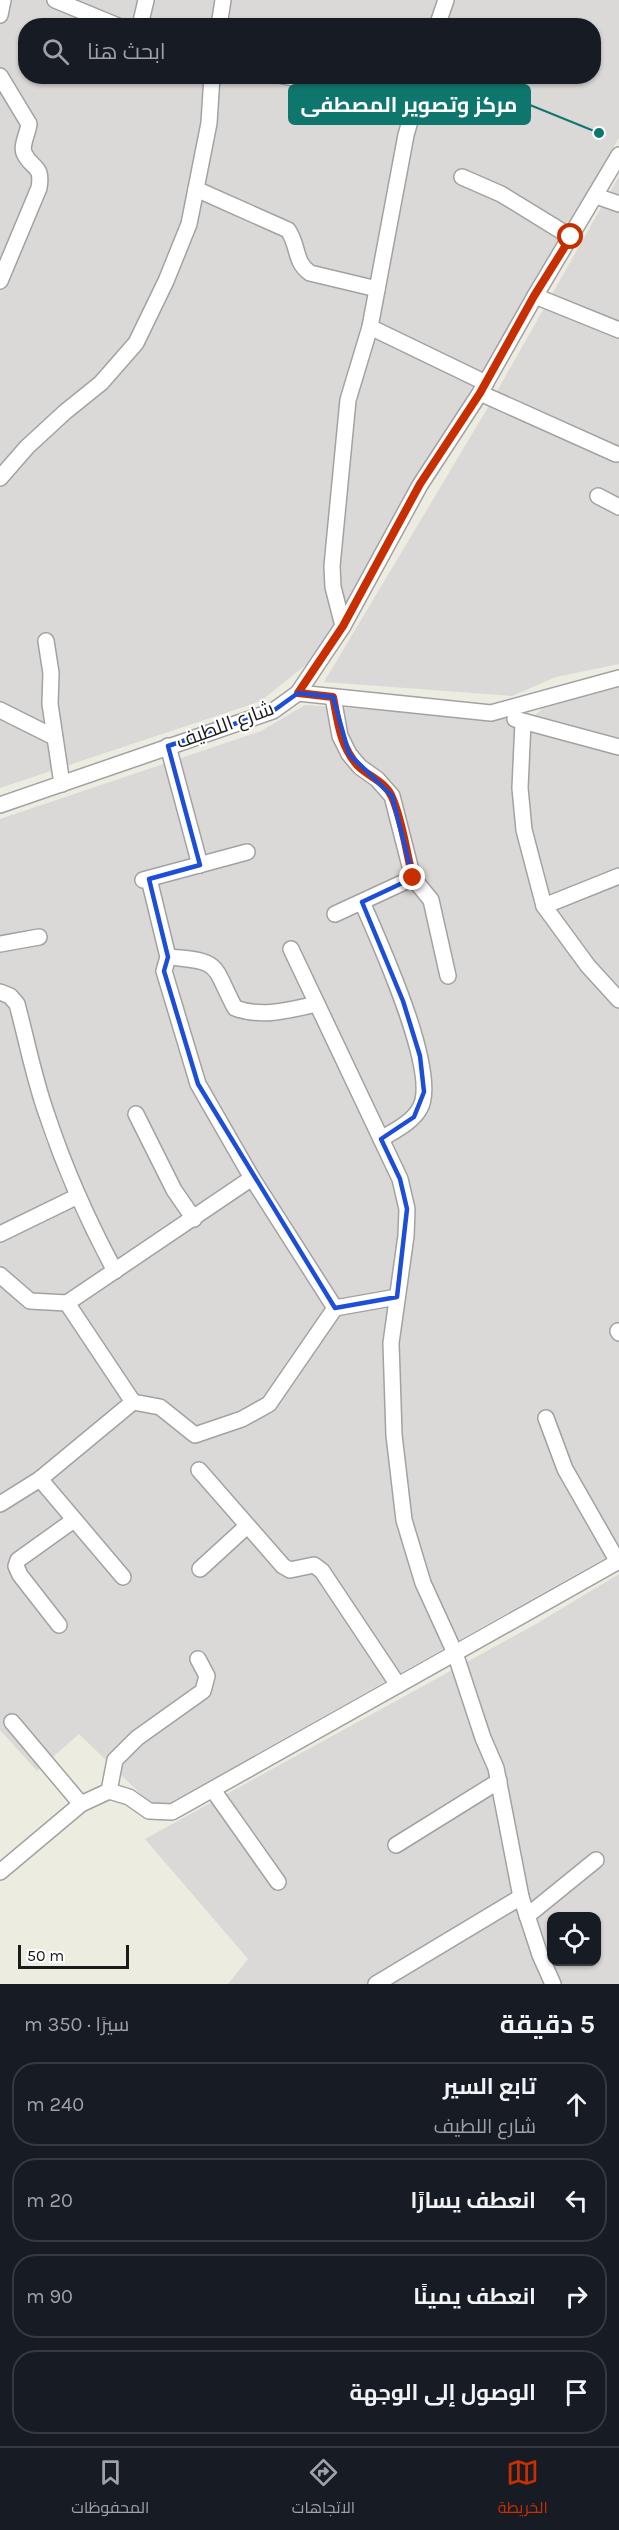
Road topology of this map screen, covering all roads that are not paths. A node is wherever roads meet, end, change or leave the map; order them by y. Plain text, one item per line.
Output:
1 (3, 0) edge
2 (55, 0) edge
3 (146, 0) edge
4 (223, 0) edge
5 (446, 0) edge
6 (0, 15) edge
7 (99, 18) edge
8 (142, 18) edge
9 (220, 18) edge
10 (440, 18) edge
11 (0, 76) edge
12 (211, 84) edge
13 (421, 84) edge
14 (619, 155) edge
15 (462, 177) dead end
16 (196, 189) junction
17 (596, 196) junction
18 (619, 204) edge
19 (571, 237) junction
20 (0, 280) edge
21 (377, 289) junction
22 (534, 296) junction
23 (370, 327) junction
24 (619, 330) edge
25 (483, 388) junction
26 (616, 454) dead end
27 (0, 478) edge
28 (598, 496) dead end
29 (619, 507) edge
30 (343, 626) junction
31 (46, 641) dead end
32 (619, 678) edge
33 (298, 693) junction
34 (333, 697) junction
35 (0, 710) edge
36 (491, 713) junction
37 (523, 722) junction
38 (54, 737) junction
39 (168, 746) junction
40 (619, 747) edge
41 (62, 784) junction
42 (0, 805) edge
43 (247, 852) dead end
44 (200, 865) junction
45 (619, 876) edge
46 (413, 878) junction
47 (362, 902) junction
48 (544, 906) junction
49 (335, 914) dead end
50 (39, 937) dead end
51 (0, 944) edge
52 (291, 949) dead end
53 (168, 957) junction
54 (448, 976) dead end
55 (0, 992) edge
56 (619, 1000) edge
57 (316, 1004) junction
58 (136, 1114) dead end
59 (381, 1140) junction
60 (252, 1178) junction
61 (78, 1196) junction
62 (194, 1219) junction
63 (0, 1234) edge
64 (115, 1271) junction
65 (0, 1275) edge
66 (397, 1297) junction
67 (67, 1303) junction
68 (335, 1308) junction
69 (133, 1402) junction
70 (546, 1418) dead end
71 (199, 1470) dead end
72 (40, 1479) junction
73 (0, 1504) edge
74 (74, 1520) junction
75 (247, 1527) junction
76 (619, 1562) edge
77 (200, 1569) dead end
78 (123, 1577) dead end
79 (59, 1625) dead end
80 (455, 1653) junction
81 (198, 1659) dead end
82 (398, 1685) junction
83 (12, 1722) dead end
84 (499, 1781) junction
85 (213, 1790) junction
86 (109, 1791) junction
87 (81, 1804) junction
88 (396, 1845) dead end
89 (596, 1860) dead end
90 (0, 1872) edge
91 (278, 1882) dead end
92 (521, 1897) junction
93 (527, 1916) junction
94 (376, 1984) edge
95 (553, 1984) edge

1 - 6 street
2 - 7 street
3 - 8 street
4 - 9 street
5 - 10 street
11 - 20 street
12 - 16 street
13 - 21 street
14 - 17 street, شارع اللطيف
15 - 19 street
16 - 21 street
16 - 27 street
17 - 18 street
17 - 19 street, شارع اللطيف
19 - 22 street, شارع اللطيف
21 - 23 street
22 - 24 street
22 - 25 street, شارع اللطيف
23 - 25 street
23 - 30 street
25 - 26 street
25 - 30 street, شارع اللطيف
28 - 29 street
30 - 33 street, شارع اللطيف
31 - 38 street
32 - 36 street
33 - 34 street
33 - 39 street, شارع اللطيف
34 - 36 street
34 - 46 street
35 - 38 street
36 - 37 street
37 - 40 street
37 - 48 street
38 - 41 street
39 - 41 street, شارع اللطيف
39 - 44 street
41 - 42 street, شارع اللطيف
43 - 44 street
44 - 53 street
45 - 48 street
46 - 47 street
46 - 54 street
47 - 49 street
47 - 59 street
48 - 56 street
50 - 51 street
52 - 57 street
53 - 57 street
53 - 60 street
55 - 61 street
57 - 59 street
58 - 62 street
59 - 66 street
60 - 62 street
60 - 68 street
61 - 63 street
61 - 64 street
62 - 64 street
64 - 67 street
65 - 67 street
66 - 68 street
66 - 80 street
67 - 69 street
68 - 69 street
69 - 72 street
70 - 76 street
71 - 75 street
72 - 73 street
72 - 74 street
74 - 78 street
74 - 79 street
75 - 77 street
75 - 82 street
76 - 80 street
80 - 82 street
80 - 84 street
81 - 86 street
82 - 85 street
83 - 87 street
84 - 88 street
84 - 92 street
85 - 86 street
85 - 91 street
86 - 87 street
87 - 90 street
89 - 93 street
92 - 93 street
92 - 94 street
93 - 95 street

